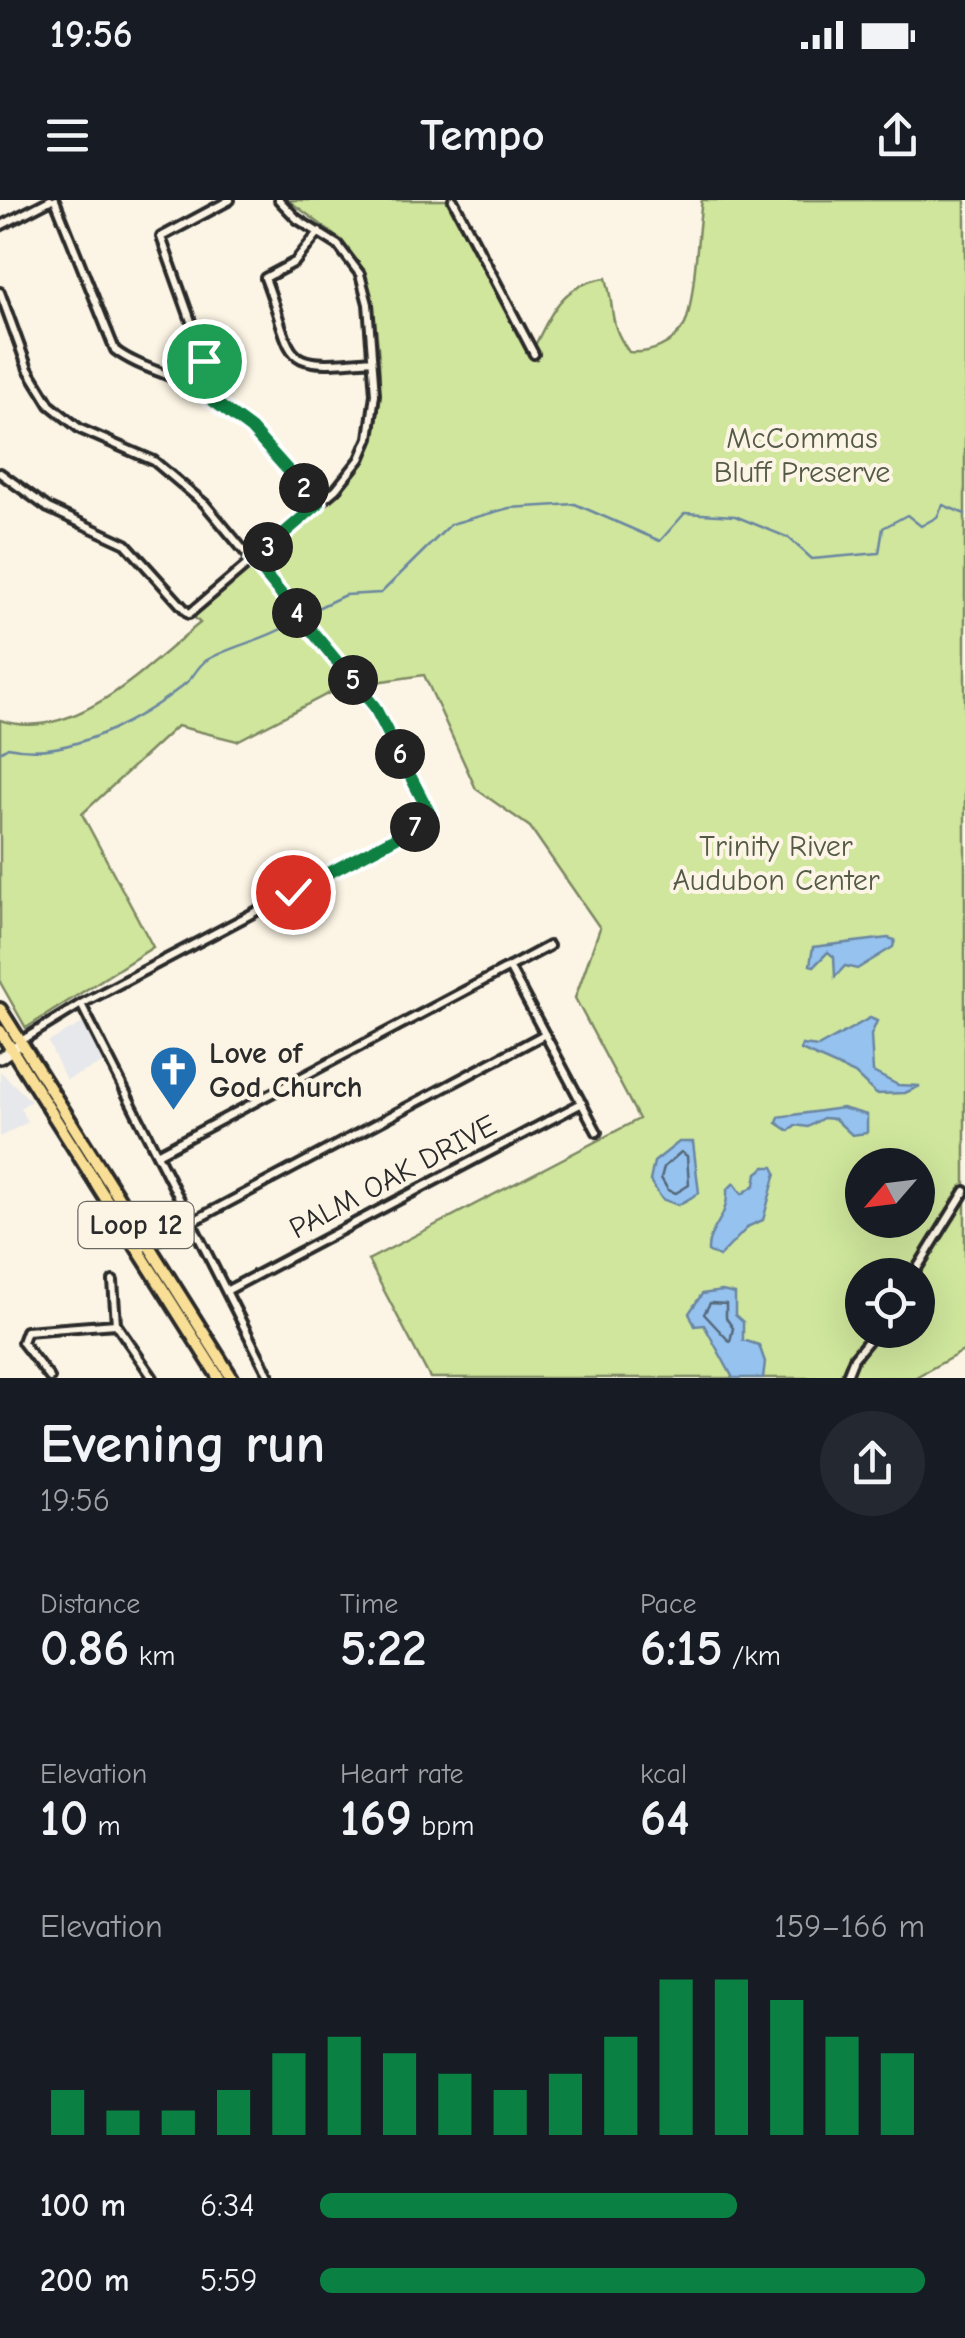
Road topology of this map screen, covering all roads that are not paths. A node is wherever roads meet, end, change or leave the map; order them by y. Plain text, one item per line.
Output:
1 (53, 200) edge
2 (230, 200) edge
3 (279, 200) edge
4 (453, 200) edge
5 (0, 226) edge
6 (319, 232) junction
7 (0, 292) edge
8 (534, 354) dead end
9 (372, 360) junction
10 (196, 388) junction
11 (0, 473) edge
12 (318, 504) junction
13 (253, 560) junction
14 (549, 946) dead end
15 (509, 967) junction
16 (81, 1004) junction
17 (0, 1009) edge
18 (0, 1030) edge
19 (544, 1034) junction
20 (10, 1045) edge
21 (0, 1058) edge
22 (582, 1102) junction
23 (598, 1132) dead end
24 (157, 1154) junction
25 (965, 1191) edge
26 (192, 1222) junction
27 (144, 1248) junction
28 (924, 1258) edge
29 (113, 1280) dead end
30 (226, 1291) junction
31 (116, 1324) junction
32 (862, 1348) edge
33 (227, 1377) edge
34 (50, 1378) edge
35 (153, 1378) edge
36 (270, 1378) edge
37 (846, 1378) edge

1 - 5 street
1 - 10 street
2 - 10 street
3 - 6 street
4 - 8 street
6 - 9 street
6 - 9 street
7 - 13 street
9 - 12 street
10 - 12 street
11 - 13 street
12 - 13 street
13 - 16 street
14 - 15 street
15 - 19 street
15 - 24 street
16 - 20 street
16 - 24 street
17 - 20 main road, Loop 12
18 - 20 main road, Loop 12
19 - 22 street
19 - 26 street
20 - 21 main road
20 - 27 main road, Loop 12
22 - 23 street
22 - 30 street, PALM OAK DRIVE
24 - 26 street
25 - 28 street
26 - 27 street
26 - 30 street
27 - 33 main road, Loop 12
29 - 31 street
30 - 36 street
31 - 34 street
31 - 35 street
32 - 37 street

